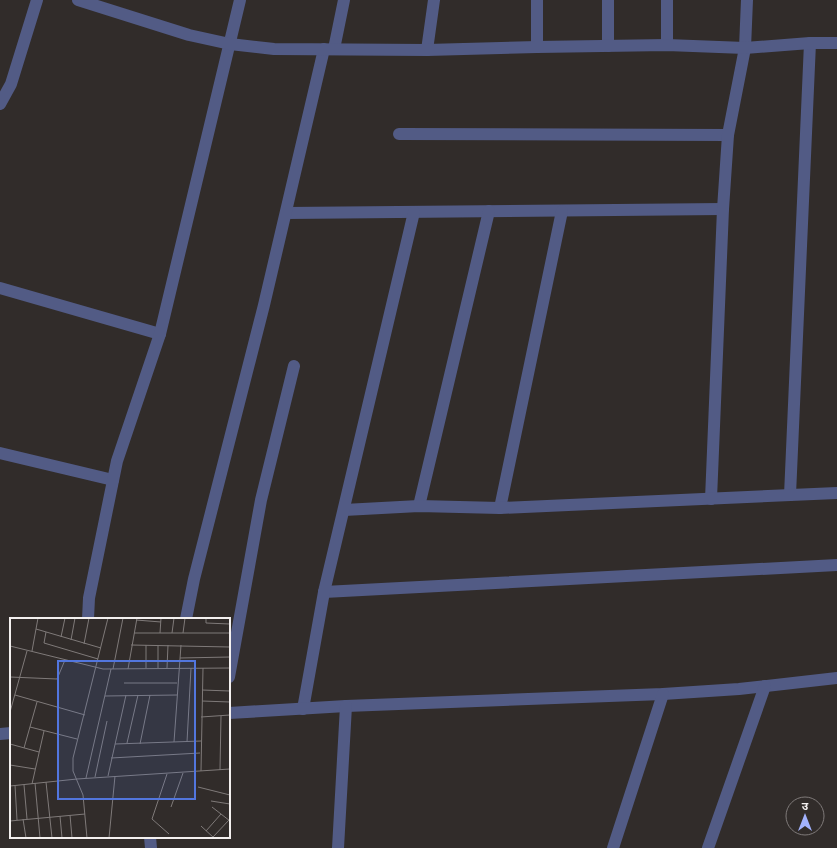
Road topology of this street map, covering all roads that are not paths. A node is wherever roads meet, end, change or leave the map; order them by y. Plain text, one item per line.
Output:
1 (37, 0) edge
2 (78, 0) edge
3 (240, 0) edge
4 (344, 0) edge
5 (434, 0) edge
6 (538, 0) edge
7 (608, 0) edge
8 (668, 0) edge
9 (747, 0) edge
10 (810, 43) junction
11 (837, 43) edge
12 (230, 44) junction
13 (667, 45) junction
14 (608, 46) junction
15 (537, 47) junction
16 (745, 48) junction
17 (329, 49) junction
18 (427, 50) junction
19 (0, 104) edge
20 (399, 134) dead end
21 (728, 135) junction
22 (723, 209) junction
23 (562, 210) junction
24 (489, 211) junction
25 (414, 212) junction
26 (286, 213) junction
27 (0, 288) edge
28 (160, 334) junction
29 (294, 366) dead end
30 (0, 453) edge
31 (113, 480) junction
32 (837, 493) edge
33 (790, 495) junction
34 (711, 499) junction
35 (419, 506) junction
36 (500, 508) junction
37 (344, 510) junction
38 (837, 565) edge
39 (324, 592) junction
40 (88, 618) edge
41 (186, 618) edge
42 (230, 671) edge
43 (837, 678) edge
44 (765, 686) junction
45 (663, 694) junction
46 (346, 706) junction
47 (303, 708) junction
48 (230, 713) edge
49 (10, 733) edge
50 (0, 734) edge
51 (150, 838) edge
52 (151, 848) edge
53 (338, 848) edge
54 (613, 848) edge
55 (708, 848) edge

1 - 19 street
2 - 12 street
3 - 12 street
4 - 17 street
5 - 18 street
6 - 15 street
7 - 14 street
8 - 13 street
9 - 16 street
10 - 11 street
10 - 16 street
10 - 33 street
12 - 17 street
12 - 28 street
13 - 14 street
13 - 16 street
14 - 15 street
15 - 18 street
16 - 21 street
17 - 18 street
17 - 26 street
20 - 21 street
21 - 22 street
22 - 23 street
22 - 34 street
23 - 24 street
23 - 36 street
24 - 25 street
24 - 35 street
25 - 26 street
25 - 37 street
26 - 41 street
27 - 28 street
28 - 31 street
29 - 42 street
30 - 31 street
31 - 40 street
32 - 33 street
33 - 34 street
34 - 36 street
35 - 36 street
35 - 37 street
37 - 39 street
38 - 39 street
39 - 47 street
43 - 44 street
44 - 45 street
44 - 55 street
45 - 46 street
45 - 54 street
46 - 47 street
46 - 53 street
47 - 48 street
49 - 50 street
51 - 52 street

